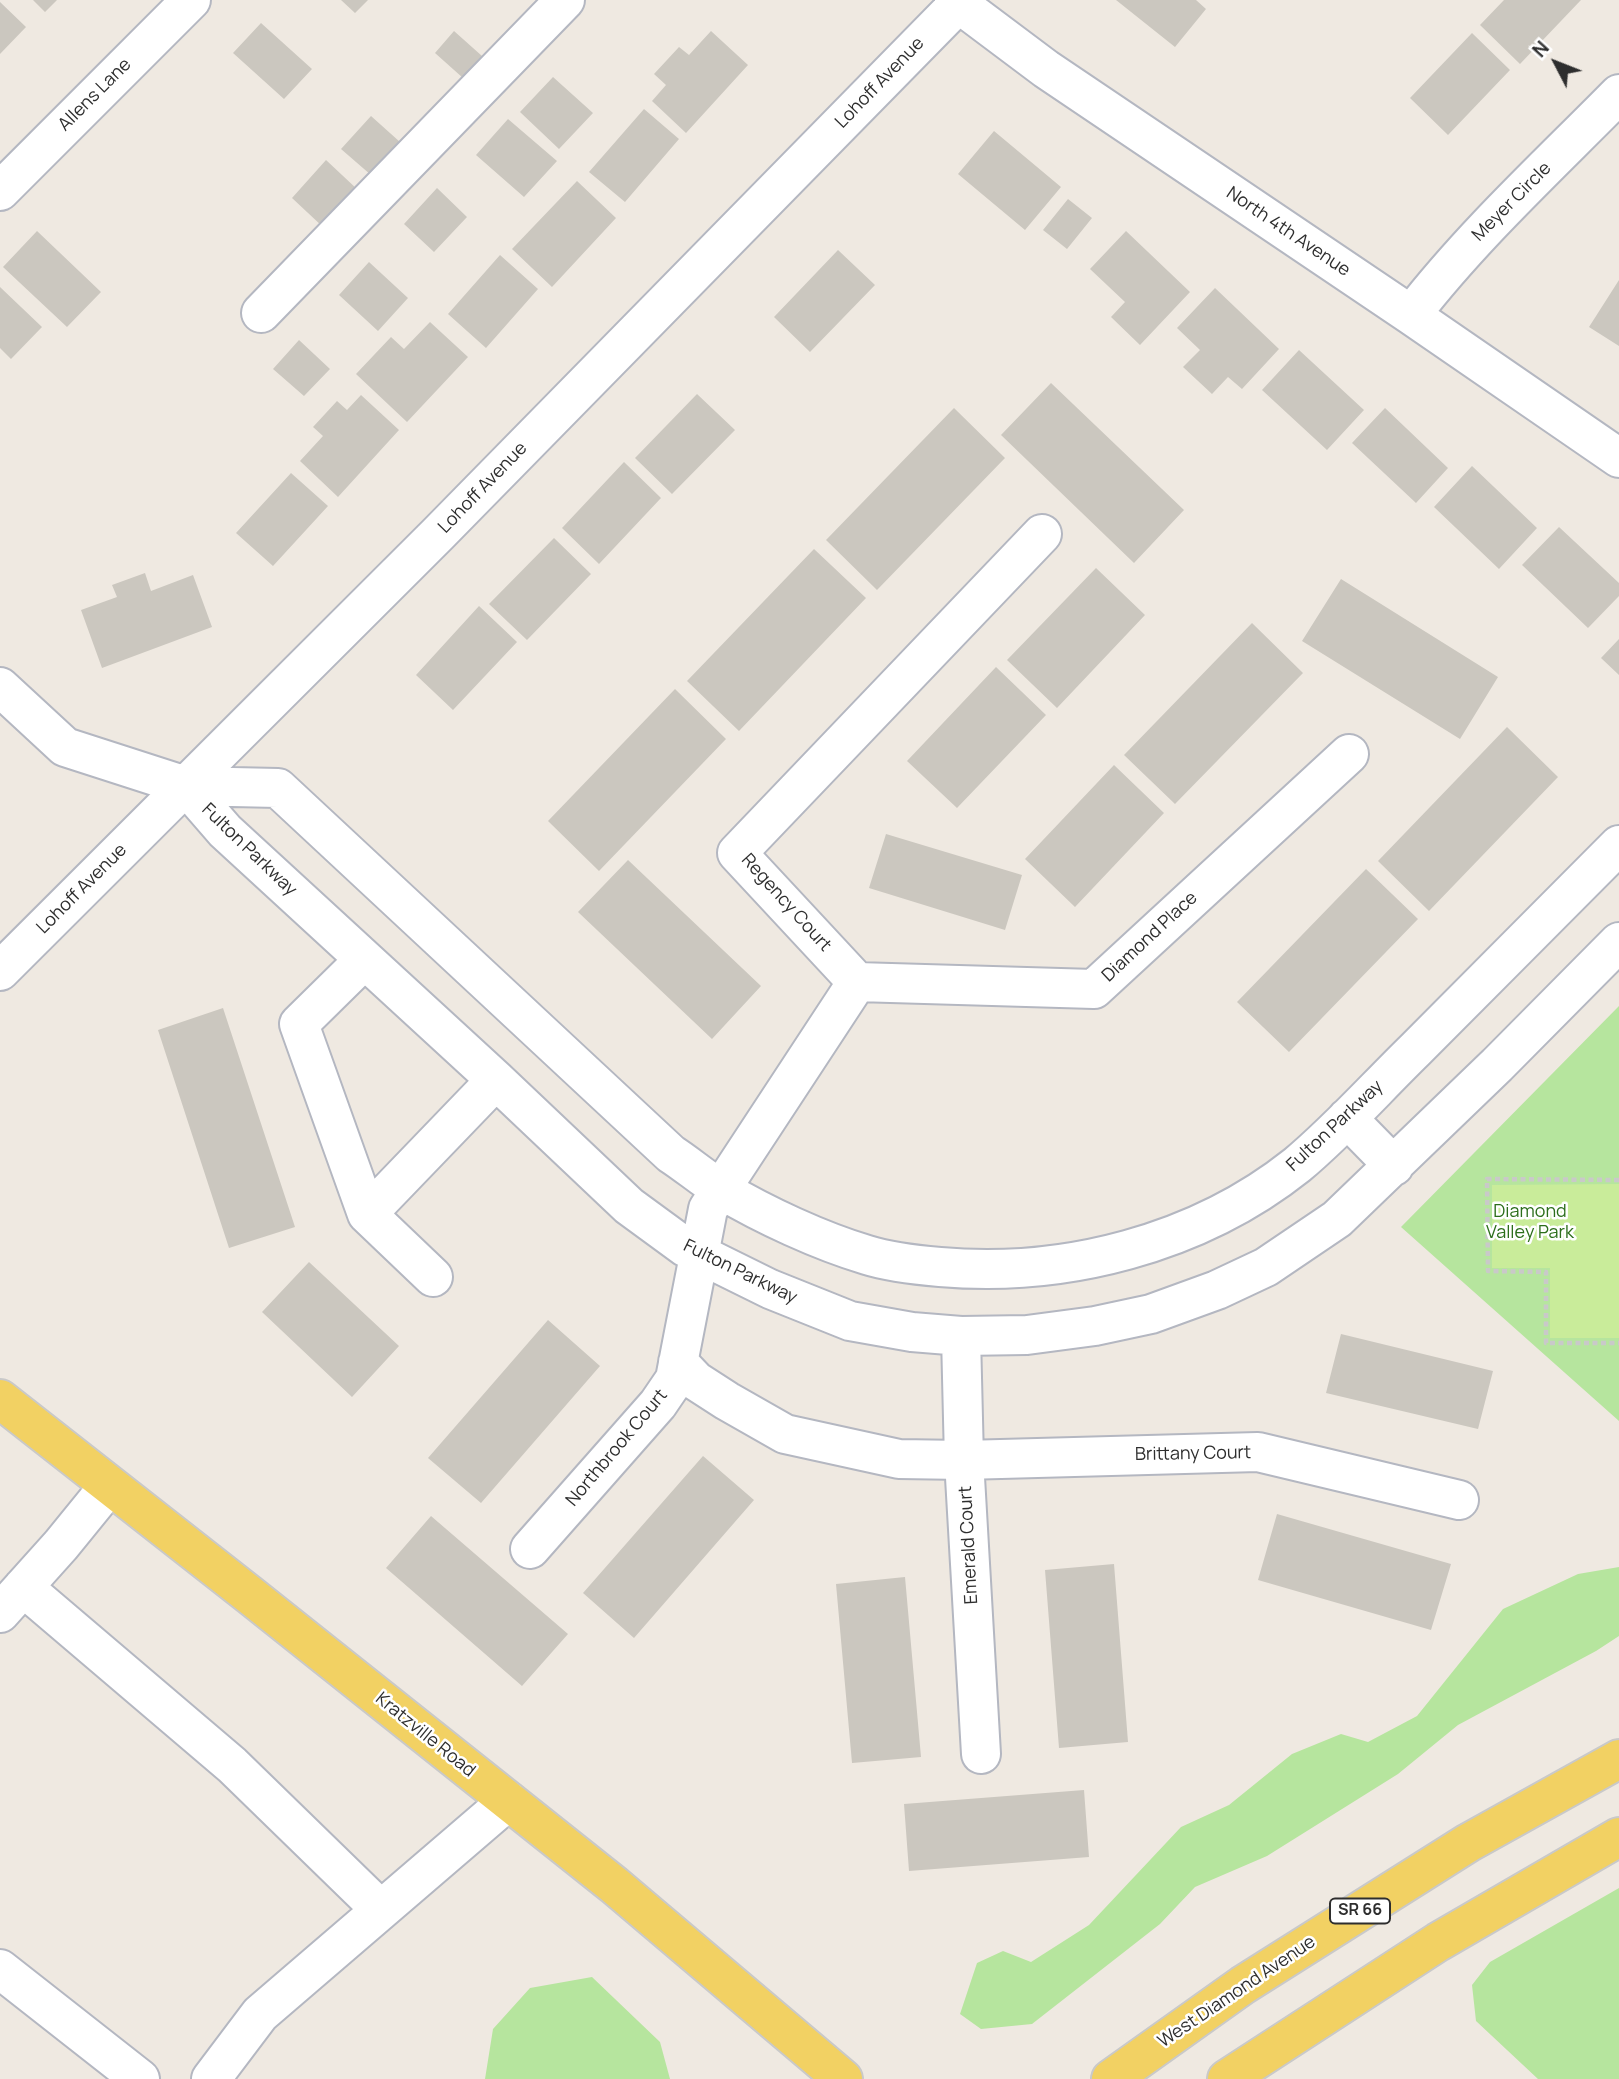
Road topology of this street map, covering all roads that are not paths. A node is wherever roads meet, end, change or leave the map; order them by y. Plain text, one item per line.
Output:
1 (191, 0) edge
2 (565, 0) edge
3 (958, 1) edge
4 (1619, 94) edge
5 (0, 191) edge
6 (261, 313) dead end
7 (1411, 314) junction
8 (1619, 458) edge
9 (1042, 534) dead end
10 (0, 688) edge
11 (1349, 754) dead end
12 (186, 786) junction
13 (1619, 845) edge
14 (1619, 942) edge
15 (364, 960) junction
16 (0, 971) edge
17 (857, 982) junction
18 (496, 1080) junction
19 (1347, 1118) junction
20 (1394, 1166) junction
21 (721, 1189) junction
22 (367, 1214) junction
23 (699, 1254) junction
24 (433, 1277) dead end
25 (961, 1336) junction
26 (678, 1362) junction
27 (0, 1399) edge
28 (964, 1460) junction
29 (109, 1486) junction
30 (1459, 1500) dead end
31 (530, 1549) dead end
32 (12, 1600) edge
33 (981, 1754) dead end
34 (1619, 1759) edge
35 (508, 1801) junction
36 (1619, 1837) edge
37 (381, 1910) junction
38 (0, 1969) edge
39 (139, 2079) edge
40 (211, 2079) edge
41 (843, 2079) edge
42 (1111, 2079) edge
43 (1227, 2079) edge

1 - 5 street, Allens Lane
2 - 6 street
3 - 7 street, North 4th Avenue
3 - 12 street, Lohoff Avenue
4 - 7 street, Meyer Circle
7 - 8 street, North 4th Avenue
9 - 17 street, Regency Court
10 - 12 street
11 - 17 street, Diamond Place
12 - 15 street, Fulton Parkway
12 - 16 street, Lohoff Avenue
12 - 21 street, Fulton Parkway
13 - 19 street, Fulton Parkway
14 - 20 street, Fulton Parkway
15 - 18 street, Fulton Parkway
15 - 22 street
17 - 21 street
18 - 22 street
18 - 23 street, Fulton Parkway
19 - 20 street
19 - 21 street, Fulton Parkway
20 - 25 street, Fulton Parkway
21 - 23 street
22 - 24 street
23 - 25 street, Fulton Parkway
23 - 26 street, Northbrook Court
25 - 28 street, Emerald Court
26 - 28 street, Brittany Court
26 - 31 street, Northbrook Court
27 - 29 main road, Kratzville Road
28 - 30 street, Brittany Court
28 - 33 street, Emerald Court
29 - 32 street
29 - 35 main road, Kratzville Road
32 - 37 street
34 - 42 main road, West Diamond Avenue / SR 66
35 - 37 street
35 - 41 main road, Kratzville Road
36 - 43 main road
37 - 40 street
38 - 39 street

